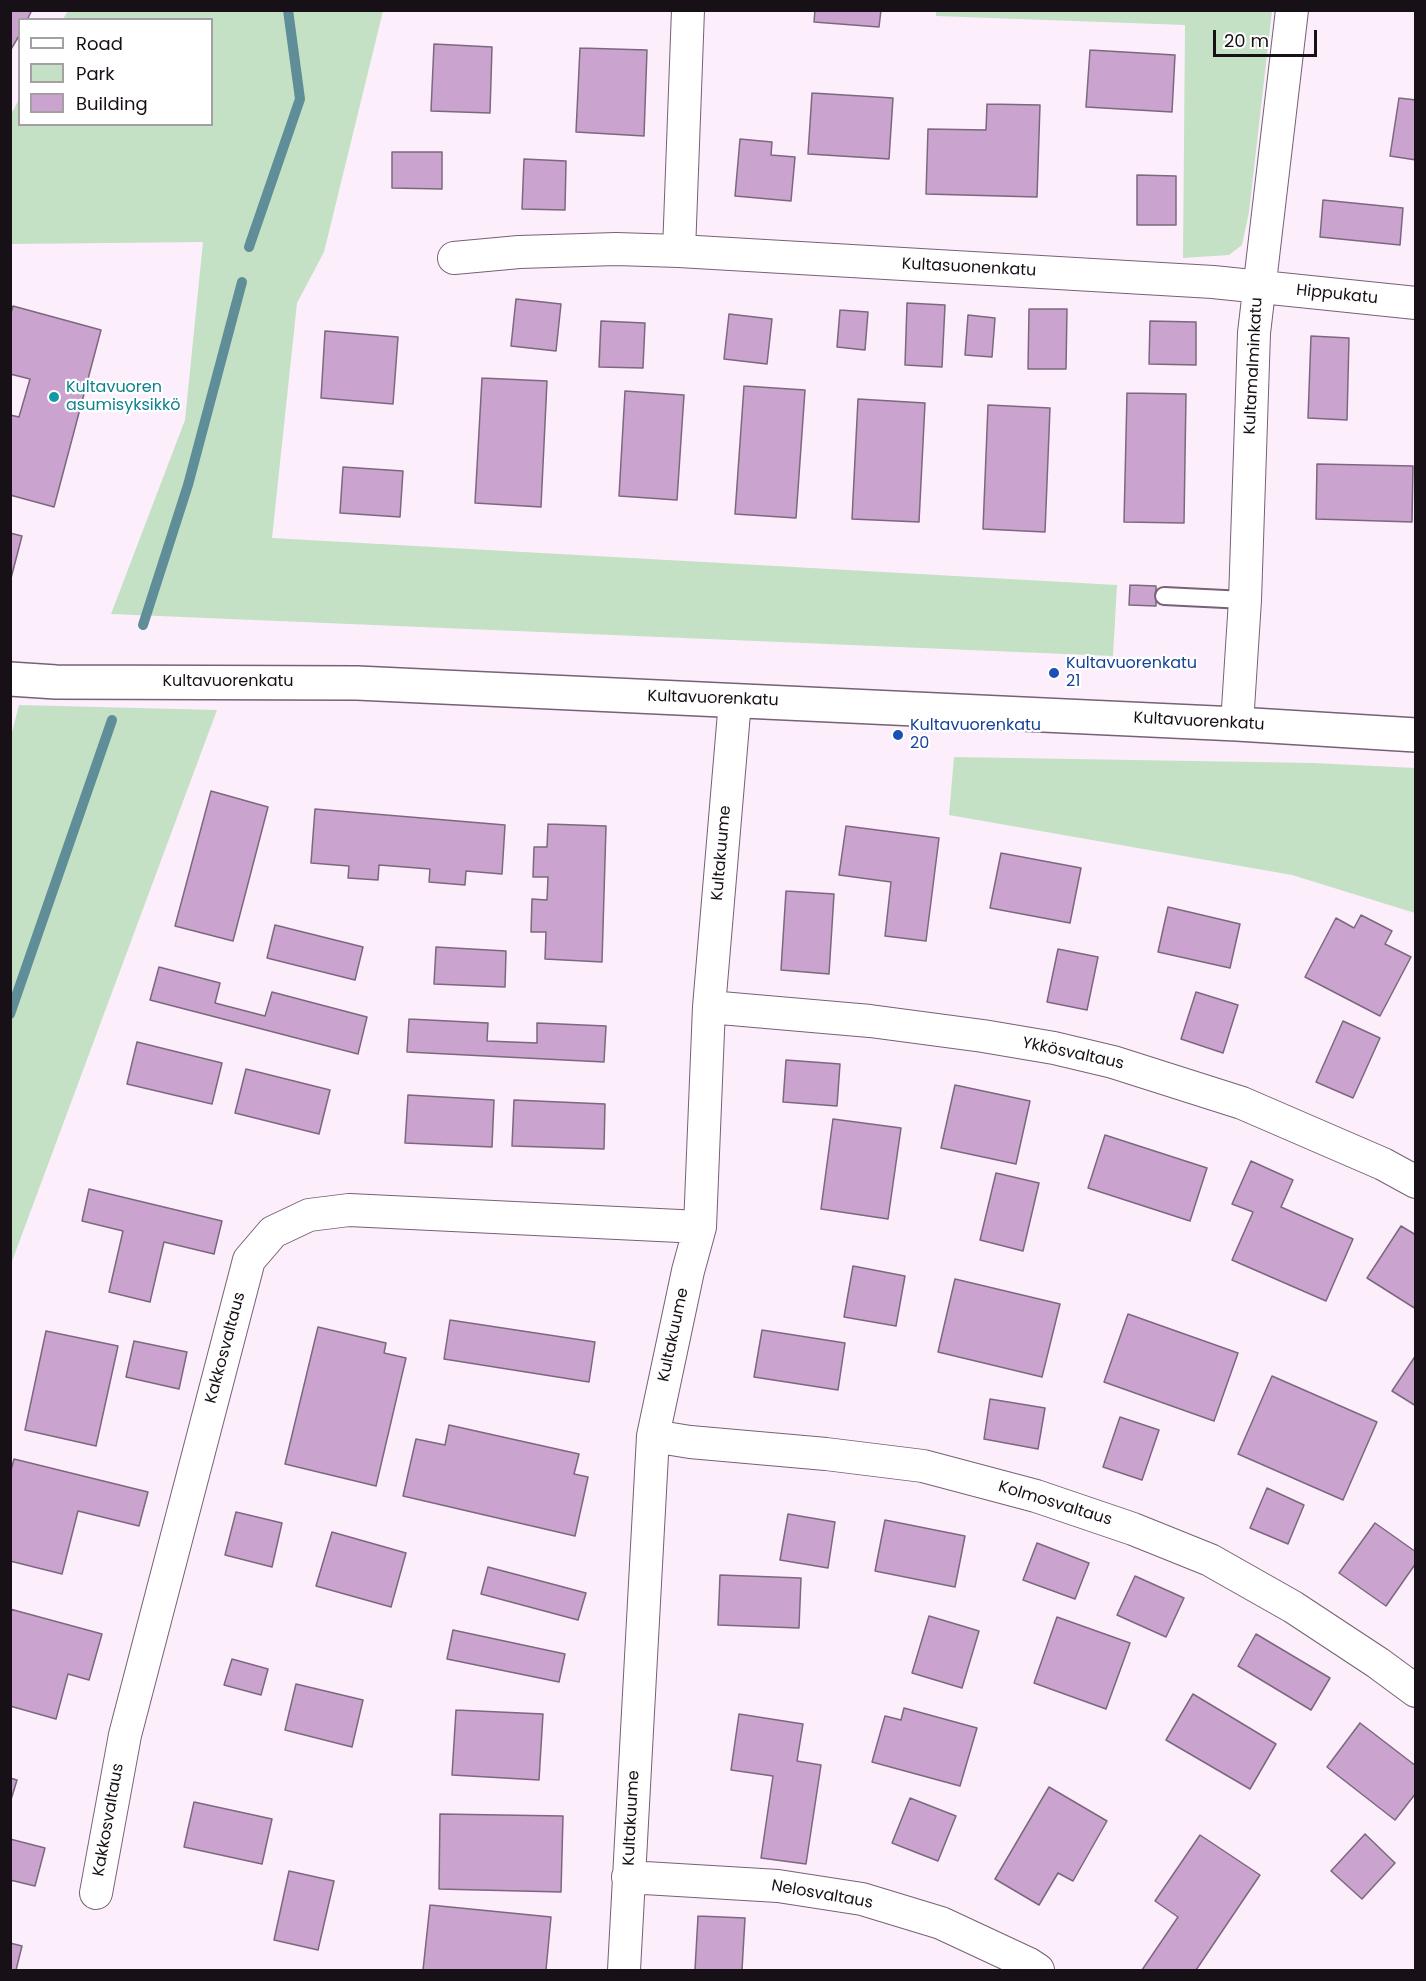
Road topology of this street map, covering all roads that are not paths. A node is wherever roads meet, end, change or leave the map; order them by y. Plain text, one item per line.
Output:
1 (688, 10) edge
2 (1293, 10) edge
3 (679, 251) junction
4 (454, 258) dead end
5 (1259, 286) junction
6 (1416, 303) edge
7 (1164, 596) dead end
8 (1245, 600) junction
9 (10, 679) edge
10 (735, 701) junction
11 (1237, 724) junction
12 (1416, 735) edge
13 (709, 1007) junction
14 (1416, 1182) edge
15 (700, 1227) junction
16 (653, 1436) junction
17 (1416, 1691) edge
18 (628, 1877) junction
19 (96, 1893) dead end
20 (624, 1971) edge
21 (1038, 1971) edge

1 - 3 street
2 - 5 street, Kultamalminkatu
3 - 4 street, Kultasuonenkatu
3 - 5 street, Kultasuonenkatu
5 - 6 street, Hippukatu
5 - 8 street, Kultamalminkatu
7 - 8 lane
8 - 11 street, Kultamalminkatu
9 - 10 street, Kultavuorenkatu
10 - 11 street, Kultavuorenkatu
10 - 13 street, Kultakuume
11 - 12 street, Kultavuorenkatu
13 - 14 street, Ykkösvaltaus
13 - 15 street, Kultakuume
15 - 16 street, Kultakuume
15 - 19 street, Kakkosvaltaus
16 - 17 street, Kolmosvaltaus
16 - 18 street, Kultakuume
18 - 20 street, Kultakuume
18 - 21 street, Nelosvaltaus

